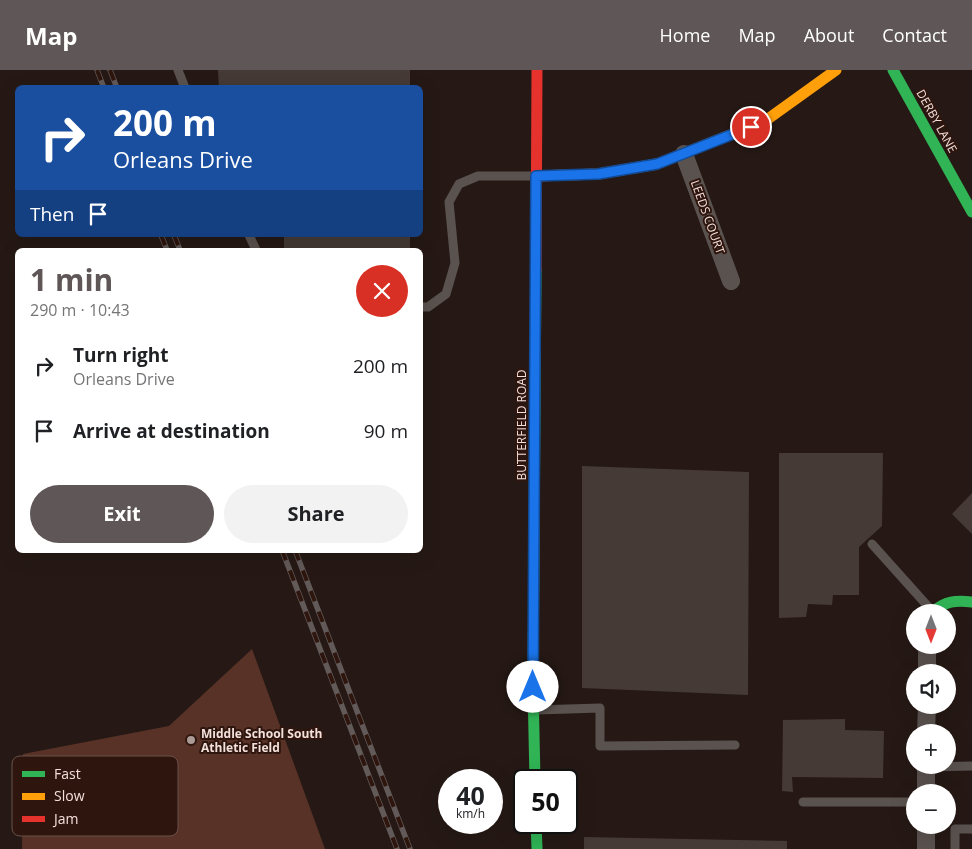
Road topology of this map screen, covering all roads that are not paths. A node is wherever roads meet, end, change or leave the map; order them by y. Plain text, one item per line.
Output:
1 (178, 70) edge
2 (537, 70) edge
3 (836, 70) edge
4 (892, 70) edge
5 (184, 85) edge
6 (684, 154) junction
7 (536, 176) junction
8 (972, 212) edge
9 (731, 281) dead end
10 (423, 307) edge
11 (872, 544) dead end
12 (972, 602) edge
13 (929, 604) edge
14 (946, 604) edge
15 (533, 710) junction
16 (735, 745) dead end
17 (956, 766) edge
18 (972, 766) edge
19 (535, 769) edge
20 (803, 802) dead end
21 (906, 802) edge
22 (972, 829) edge
23 (536, 834) edge
24 (926, 834) edge
25 (536, 849) edge
26 (926, 849) edge
27 (955, 849) edge

1 - 5 lane
2 - 7 main road, BUTTERFIELD ROAD
3 - 6 main road
4 - 8 main road, DERBY LANE
6 - 7 main road
6 - 9 street, LEEDS COURT
7 - 10 lane
7 - 15 main road, BUTTERFIELD ROAD
11 - 13 lane
12 - 14 main road
15 - 16 lane
15 - 19 main road, BUTTERFIELD ROAD
17 - 18 lane
20 - 21 lane
22 - 27 lane
23 - 25 main road
24 - 26 street

